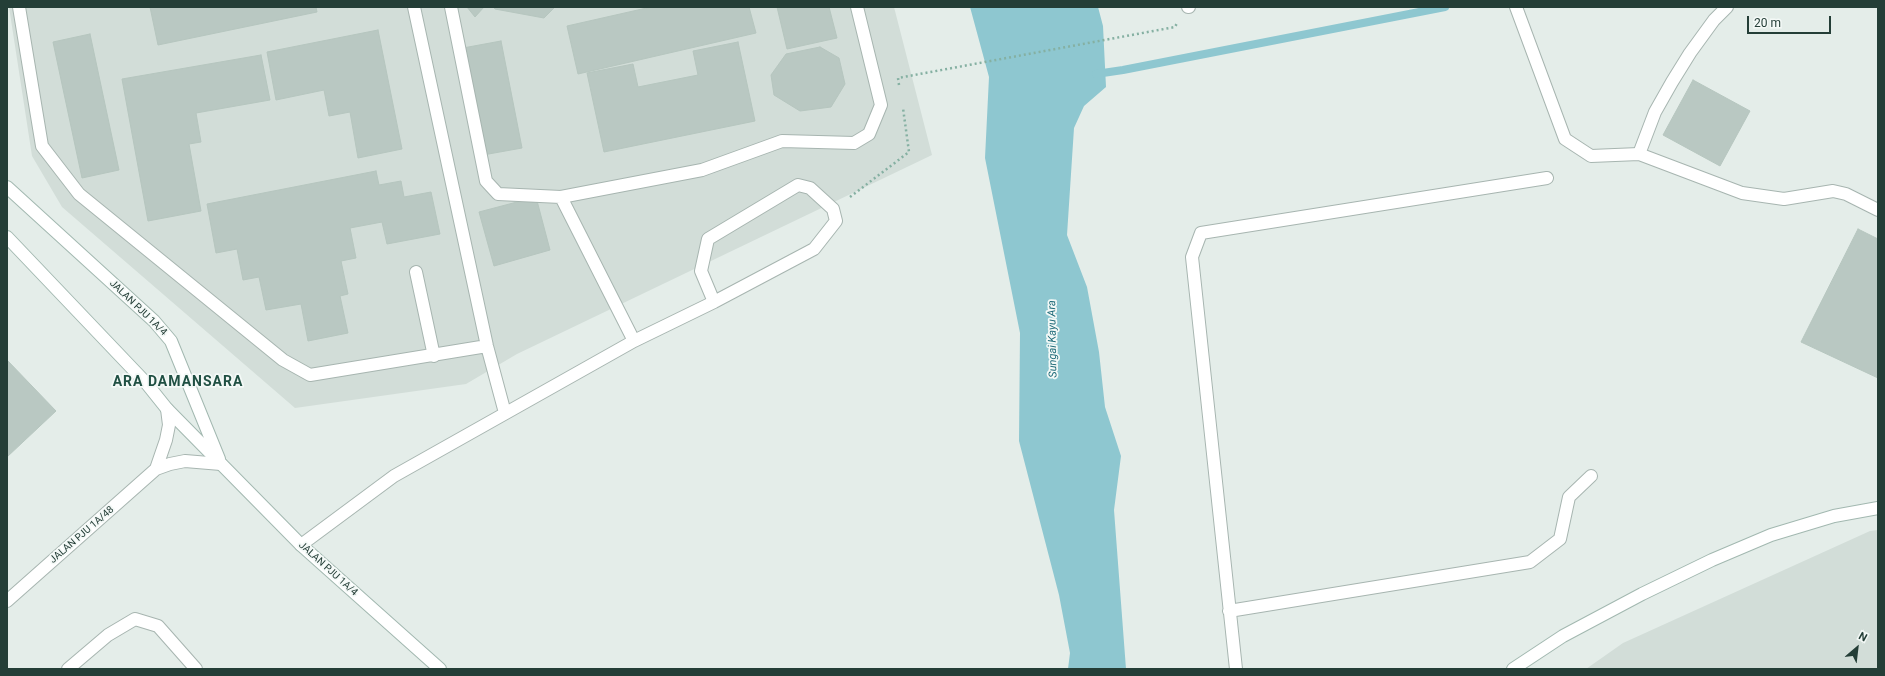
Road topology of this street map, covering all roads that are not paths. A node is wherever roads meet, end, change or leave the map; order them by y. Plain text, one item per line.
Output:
1 (19, 7) edge
2 (414, 7) edge
3 (451, 7) edge
4 (857, 7) edge
5 (1516, 7) edge
6 (1727, 7) edge
7 (1639, 154) junction
8 (1547, 178) dead end
9 (7, 188) edge
10 (561, 197) junction
11 (1878, 210) edge
12 (7, 237) edge
13 (416, 272) dead end
14 (714, 302) junction
15 (634, 341) junction
16 (487, 346) junction
17 (434, 356) junction
18 (168, 409) junction
19 (505, 413) junction
20 (221, 464) junction
21 (156, 469) junction
22 (1592, 476) dead end
23 (1878, 508) edge
24 (301, 545) junction
25 (7, 601) edge
26 (1229, 611) junction
27 (68, 669) edge
28 (196, 669) edge
29 (440, 669) edge
30 (1236, 669) edge
31 (1513, 669) edge

1 - 17 street
2 - 16 street
3 - 10 street
4 - 10 street
5 - 7 street
6 - 7 street
7 - 11 street
8 - 26 street
9 - 20 street, JALAN PJU 1A/4
10 - 15 street
12 - 18 street, JALAN PJU 1A/4
13 - 17 street
14 - 14 street
14 - 15 street
15 - 19 street
16 - 17 street
16 - 19 street
18 - 20 street, JALAN PJU 1A/4
18 - 21 street, JALAN PJU 1A/48
19 - 24 street
20 - 21 street, JALAN PJU 1A/48
20 - 24 street, JALAN PJU 1A/4
21 - 25 street, JALAN PJU 1A/48
22 - 26 street
23 - 31 street
24 - 29 street, JALAN PJU 1A/4
26 - 30 street
27 - 28 street

